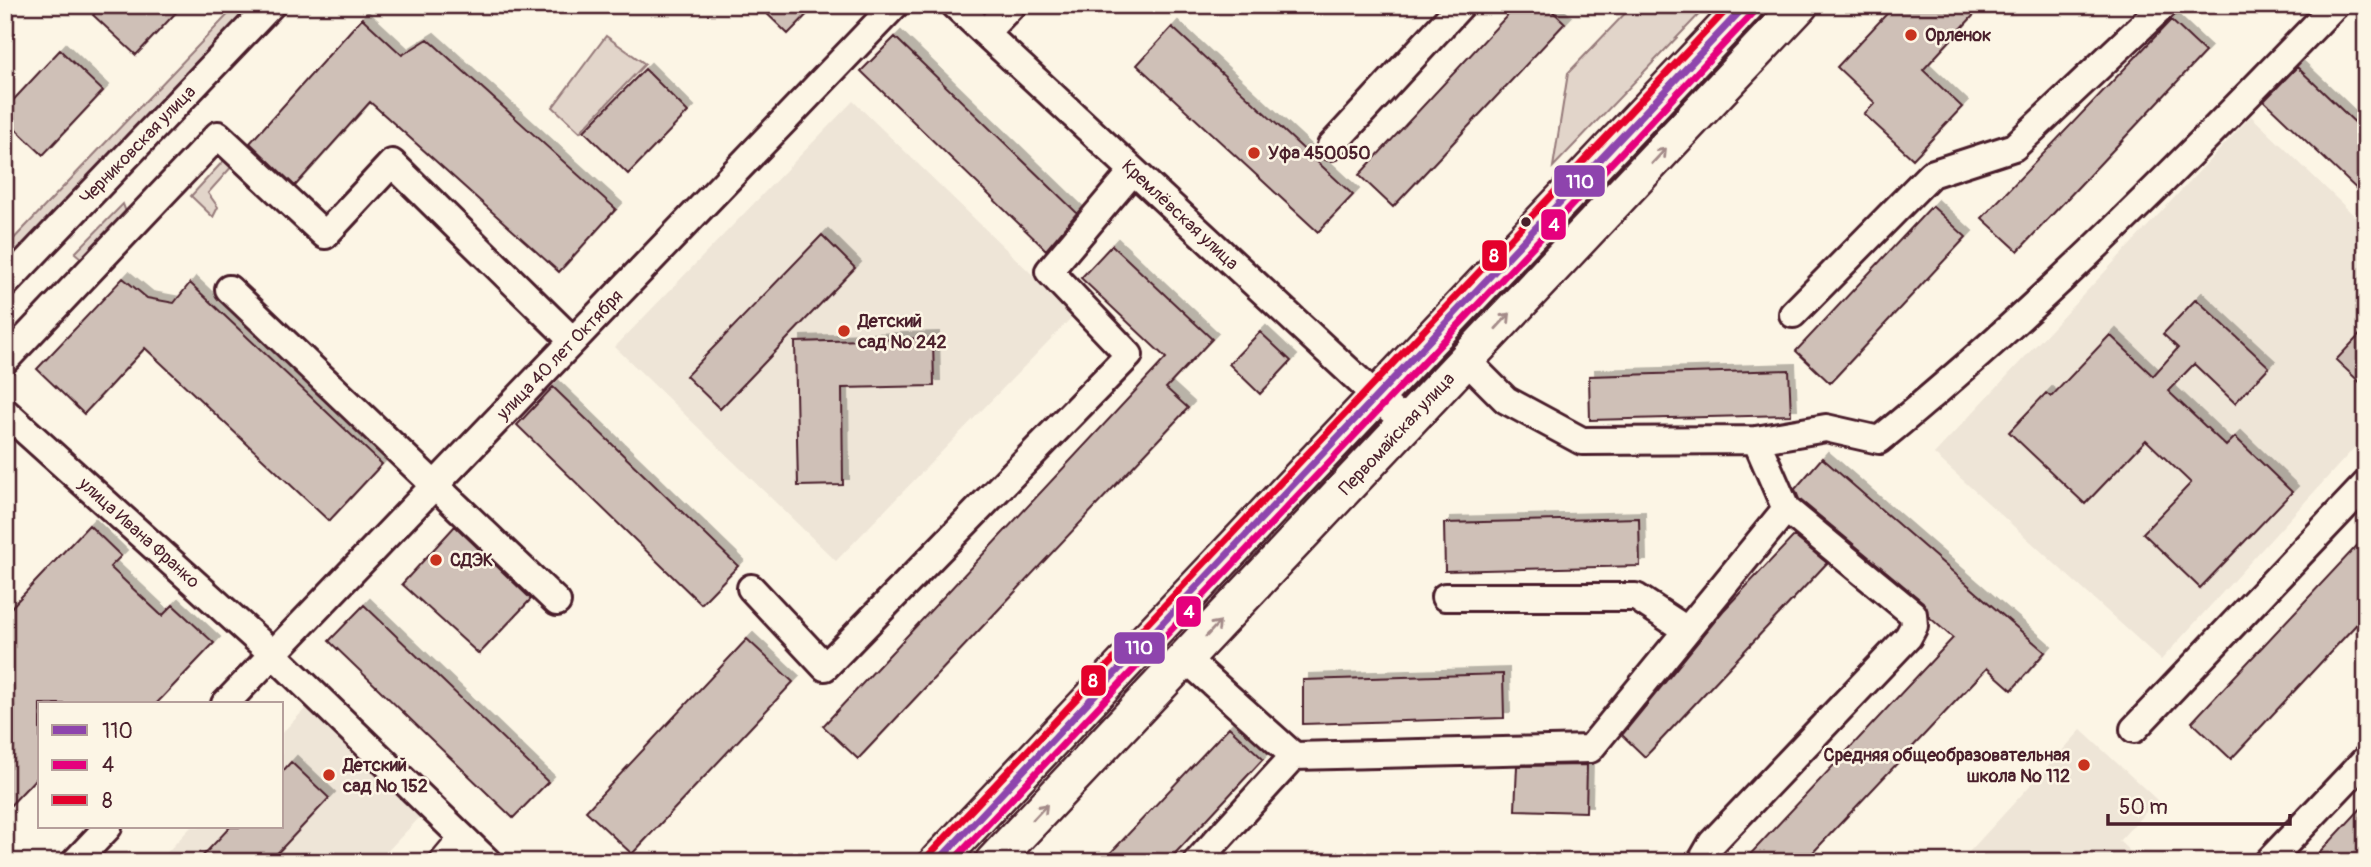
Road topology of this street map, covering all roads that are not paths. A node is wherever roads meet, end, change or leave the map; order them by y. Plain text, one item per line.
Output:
1 (895, 5) edge
2 (955, 5) edge
3 (1012, 5) edge
4 (1461, 5) edge
5 (1746, 5) edge
6 (1800, 5) edge
7 (2164, 5) edge
8 (2335, 5) edge
9 (269, 6) edge
10 (985, 33) junction
11 (1331, 146) dead end
12 (1133, 172) junction
13 (5, 284) edge
14 (229, 289) dead end
15 (1793, 314) dead end
16 (573, 341) junction
17 (5, 359) edge
18 (1466, 360) junction
19 (1376, 397) junction
20 (5, 412) edge
21 (1405, 424) junction
22 (1756, 440) junction
23 (2366, 484) edge
24 (435, 486) junction
25 (1786, 509) junction
26 (751, 589) dead end
27 (1445, 597) dead end
28 (557, 602) dead end
29 (1685, 629) junction
30 (273, 654) junction
31 (1185, 658) junction
32 (227, 702) edge
33 (2134, 729) dead end
34 (1294, 756) junction
35 (2366, 759) edge
36 (107, 828) edge
37 (463, 838) junction
38 (75, 862) edge
39 (443, 862) edge
40 (488, 862) edge
41 (937, 862) edge
42 (993, 862) edge
43 (1197, 862) edge
44 (1701, 862) edge
45 (2269, 862) edge

1 - 16 street, улица 40 лет Октября
2 - 10 street, Кремлёвская улица
3 - 10 street
4 - 11 street
5 - 19 main road
18 -> 6 main road, Первомайская улица
7 - 15 street
8 - 22 street
9 - 13 street, Черниковская улица
10 - 12 street, Кремлёвская улица
12 - 19 street, Кремлёвская улица
12 - 26 street
14 - 24 street
16 - 17 street
16 - 24 street, улица 40 лет Октября
18 - 21 main road, Первомайская улица
18 - 22 street
19 - 21 street, Кремлёвская улица
19 - 41 main road
20 - 30 street, улица Ивана Франко
31 -> 21 main road, Первомайская улица
22 - 25 street
23 - 33 street
24 - 28 street
24 - 30 street, улица 40 лет Октября
25 - 29 street
25 - 44 street
27 - 29 street
29 - 34 street
30 - 32 street, улица 40 лет Октября
30 - 37 street, улица Ивана Франко
31 - 34 street
42 -> 31 main road, Первомайская улица
34 - 43 street
35 - 45 street
36 - 38 street
37 - 39 street
37 - 40 street, улица Ивана Франко

